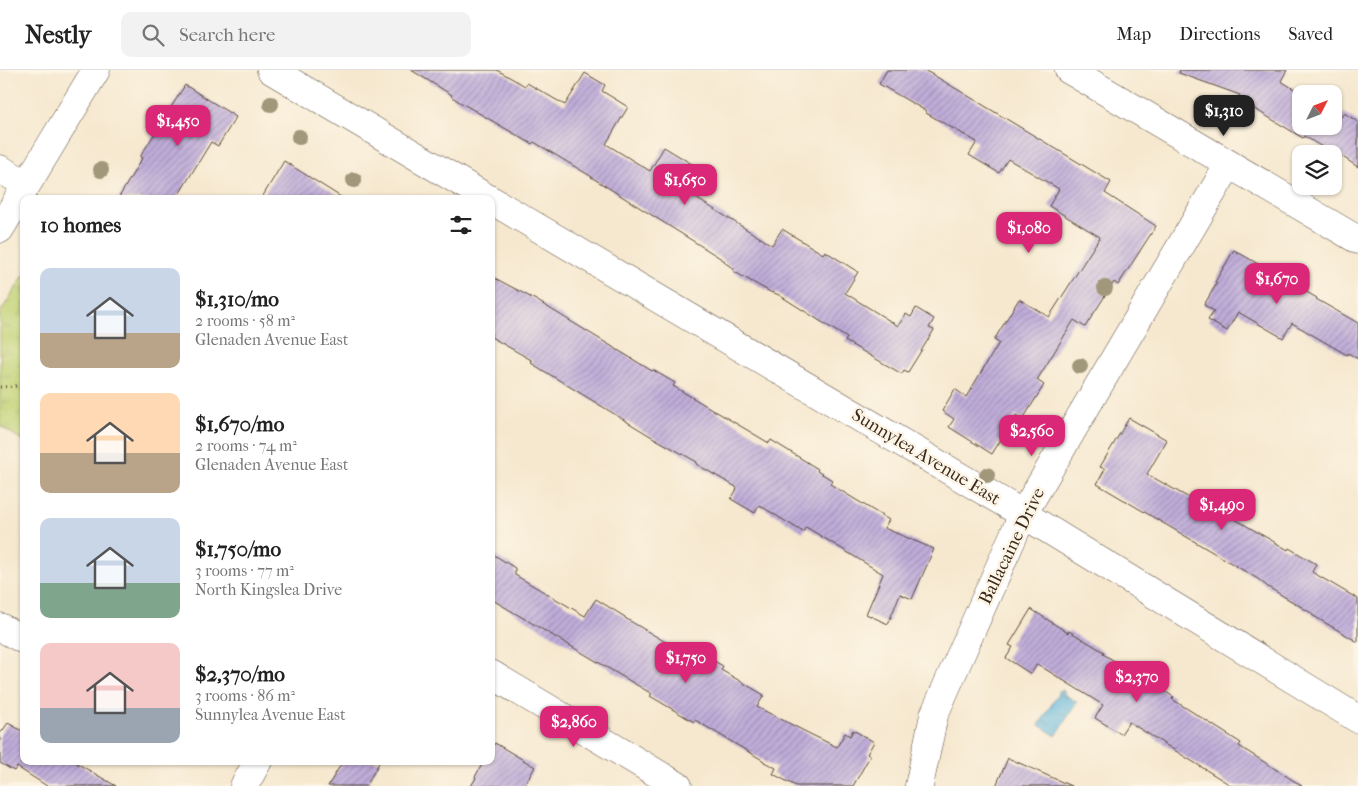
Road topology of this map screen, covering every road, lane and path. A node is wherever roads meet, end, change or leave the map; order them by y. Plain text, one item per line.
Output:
1 (96, 70) edge
2 (271, 70) edge
3 (1069, 70) edge
4 (1229, 164) junction
5 (0, 169) edge
6 (26, 184) junction
7 (483, 195) edge
8 (495, 202) edge
9 (0, 229) edge
10 (1358, 240) edge
11 (0, 387) edge
12 (20, 387) edge
13 (1023, 514) junction
14 (0, 627) edge
15 (20, 638) edge
16 (495, 676) edge
17 (1358, 719) edge
18 (678, 786) edge
19 (919, 786) edge

1 - 6 street
2 - 7 street, Sunnylea Avenue East
3 - 4 street
4 - 10 street
4 - 13 street, Ballacaine Drive
5 - 6 street
6 - 9 street
8 - 13 street, Sunnylea Avenue East
11 - 12 path
13 - 17 street, Sunnylea Avenue East
13 - 19 street, Ballacaine Drive
14 - 15 street
16 - 18 street

